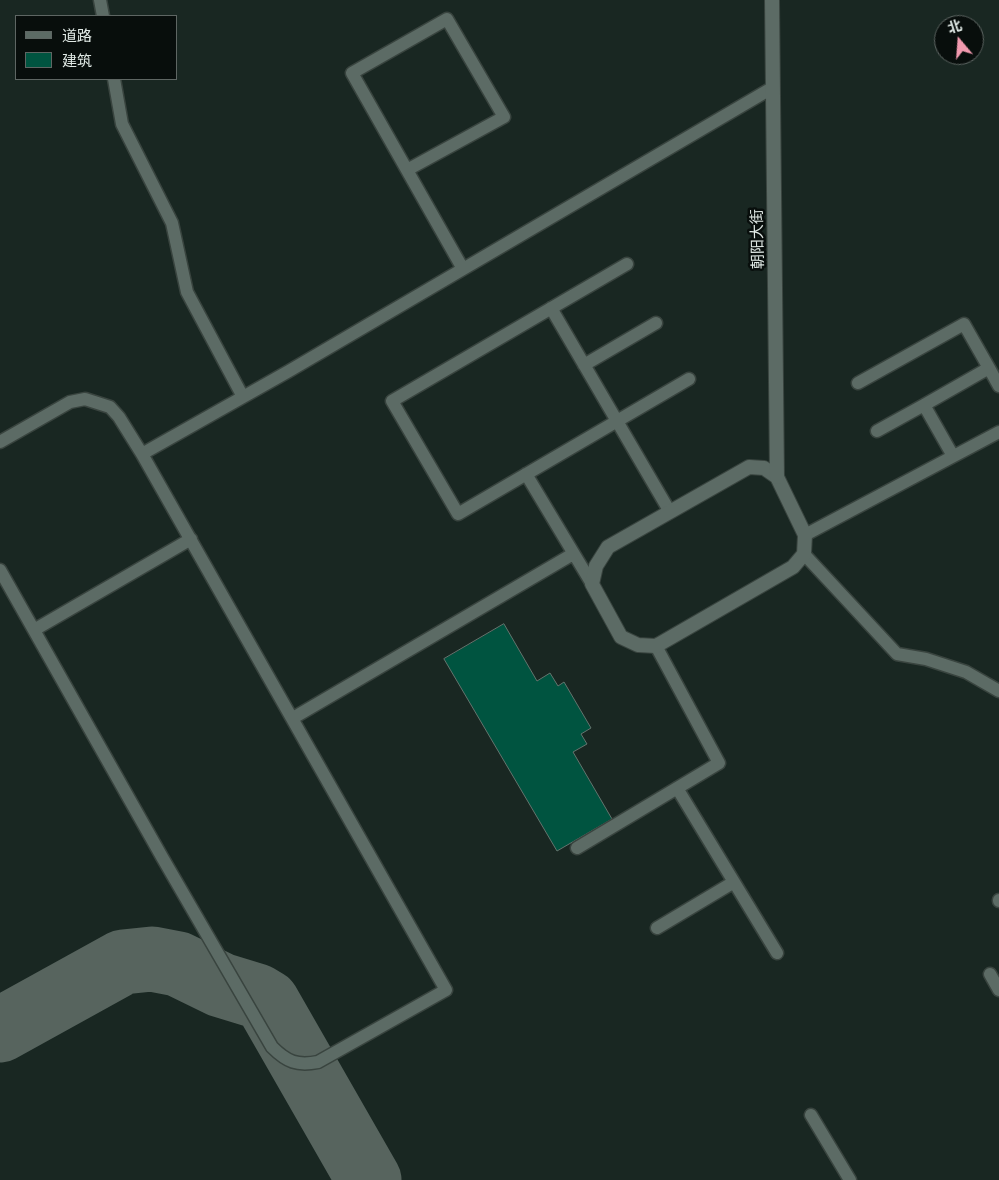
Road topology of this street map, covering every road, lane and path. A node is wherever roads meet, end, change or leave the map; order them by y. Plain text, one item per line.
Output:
1 (100, 0) edge
2 (772, 0) edge
3 (103, 15) edge
4 (114, 80) edge
5 (772, 88) junction
6 (407, 170) junction
7 (627, 264) dead end
8 (464, 269) junction
9 (551, 308) junction
10 (656, 323) dead end
11 (584, 364) junction
12 (989, 368) junction
13 (689, 379) dead end
14 (858, 383) dead end
15 (999, 386) edge
16 (243, 397) junction
17 (924, 404) junction
18 (617, 420) junction
19 (878, 431) dead end
20 (999, 432) edge
21 (0, 442) edge
22 (142, 454) junction
23 (953, 456) junction
24 (526, 474) junction
25 (777, 477) junction
26 (670, 512) junction
27 (805, 536) junction
28 (191, 539) junction
29 (573, 554) junction
30 (804, 554) junction
31 (0, 570) edge
32 (592, 584) junction
33 (34, 630) junction
34 (656, 646) junction
35 (999, 691) edge
36 (293, 718) junction
37 (677, 788) junction
38 (577, 848) dead end
39 (734, 882) junction
40 (657, 928) dead end
41 (776, 953) dead end
42 (990, 974) dead end
43 (999, 990) edge
44 (811, 1115) dead end
45 (850, 1180) edge

1 - 3 lane
2 - 5 street, 朝阳大街
4 - 16 lane
5 - 8 lane
5 - 25 street, 朝阳大街
6 - 6 lane
6 - 8 lane
7 - 9 lane
8 - 16 lane
9 - 11 lane
9 - 24 lane
10 - 11 lane
11 - 18 lane
12 - 14 lane
12 - 15 lane
12 - 17 lane
13 - 18 lane
16 - 22 lane
17 - 19 lane
17 - 23 lane
18 - 24 lane
18 - 26 lane
20 - 23 lane
21 - 22 lane
22 - 28 lane
23 - 27 lane
24 - 29 lane
25 - 26 street
25 - 27 street
26 - 32 street
27 - 30 street
28 - 33 lane
28 - 36 lane
29 - 32 lane
29 - 36 lane
30 - 34 street
30 - 35 lane
31 - 33 lane
32 - 34 street
33 - 36 lane
34 - 37 lane
37 - 38 lane
37 - 39 lane
39 - 40 lane
39 - 41 lane
42 - 43 lane
44 - 45 lane

